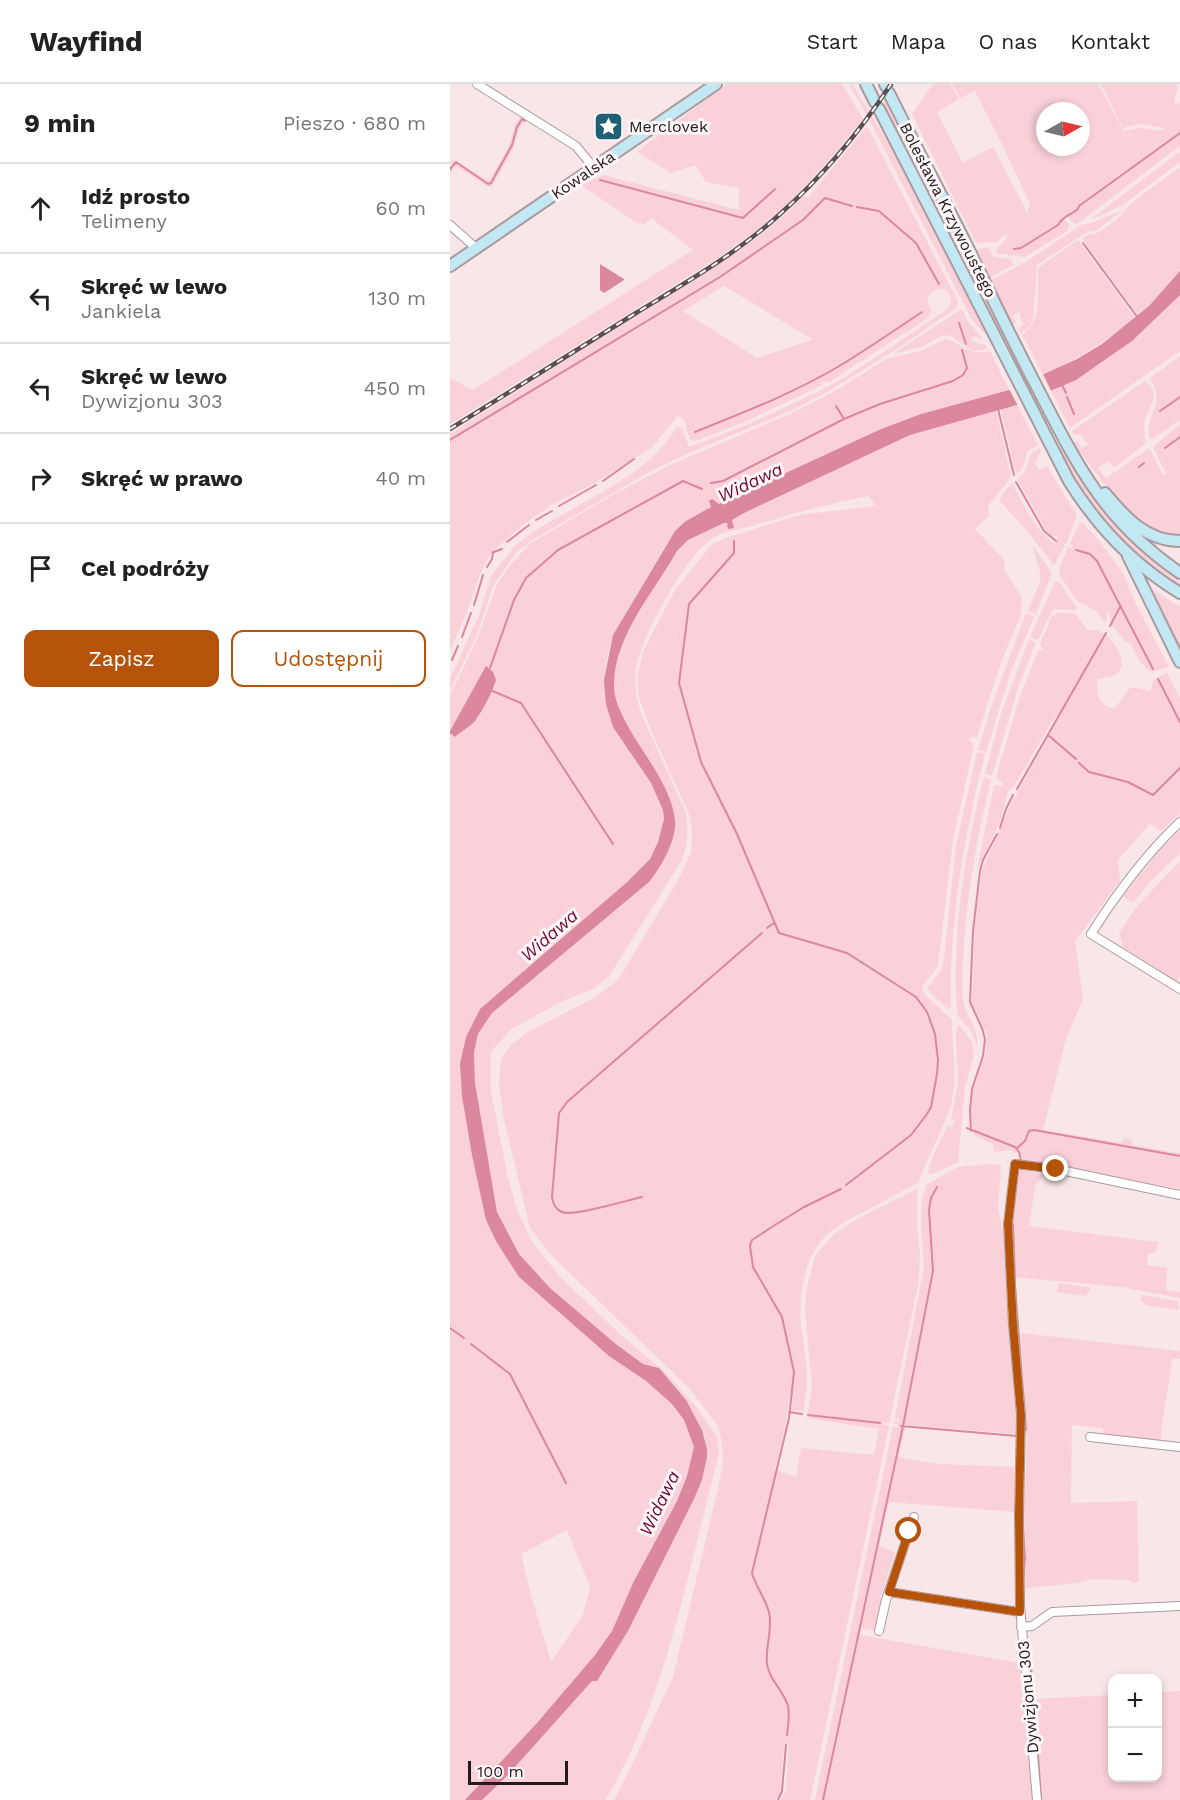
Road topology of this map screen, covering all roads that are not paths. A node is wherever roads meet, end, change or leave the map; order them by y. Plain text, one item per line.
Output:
1 (477, 84) edge
2 (716, 84) edge
3 (866, 84) edge
4 (887, 88) edge
5 (594, 168) junction
6 (450, 225) edge
7 (476, 248) junction
8 (450, 266) edge
9 (1068, 447) junction
10 (1180, 541) edge
11 (1125, 550) junction
12 (1180, 573) edge
13 (1180, 593) edge
14 (1180, 662) edge
15 (1180, 822) edge
16 (1180, 989) edge
17 (1180, 1195) edge
18 (1090, 1437) dead end
19 (1180, 1447) edge
20 (914, 1517) dead end
21 (889, 1592) junction
22 (1180, 1606) edge
23 (1017, 1613) junction
24 (1021, 1627) junction
25 (879, 1631) dead end
26 (1036, 1800) edge

1 - 5 street
2 - 5 main road, Kowalska
3 - 11 main road, Bolesława Krzywoustego
4 - 9 main road, Bolesława Krzywoustego
5 - 7 main road, Kowalska
6 - 7 street
7 - 8 main road, Kowalska
9 - 10 main road
9 - 12 main road
11 - 13 main road
11 - 14 main road
15 - 16 street
17 - 23 street, Dywizjonu 303
18 - 19 street
20 - 21 street
21 - 23 street
21 - 25 street
22 - 24 street
23 - 24 street, Dywizjonu 303
24 - 26 street, Dywizjonu 303

